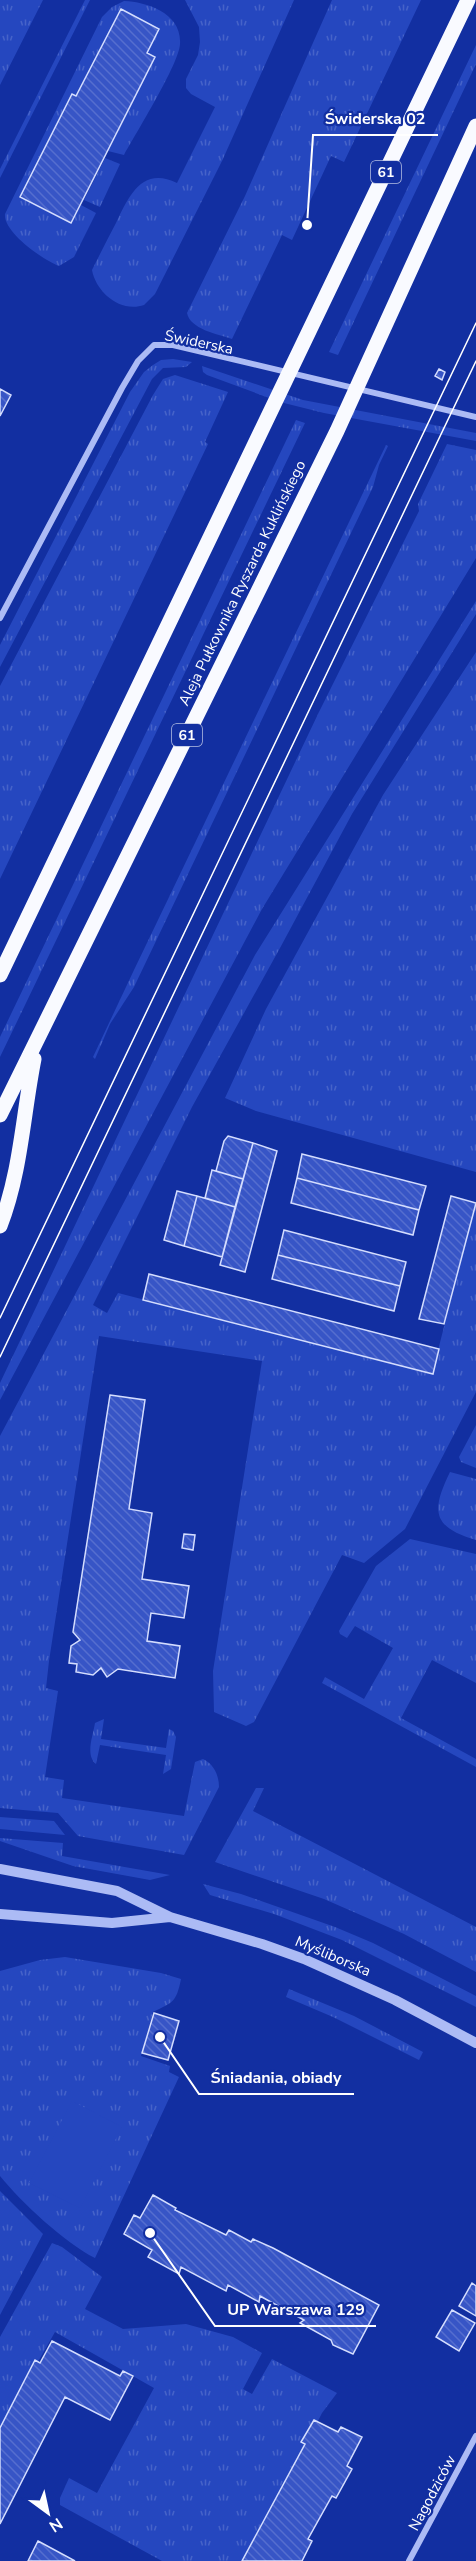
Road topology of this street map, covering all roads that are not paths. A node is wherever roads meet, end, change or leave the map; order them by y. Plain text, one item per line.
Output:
1 (468, 0) edge
2 (476, 126) edge
3 (476, 417) edge
4 (0, 618) edge
5 (0, 975) edge
6 (38, 1038) junction
7 (0, 1115) edge
8 (0, 1226) edge
9 (0, 1869) edge
10 (0, 1914) edge
11 (170, 1917) junction
12 (476, 2043) edge
13 (476, 2436) edge
14 (409, 2561) edge

1 - 5 main road, 61
2 - 6 main road, Aleja Pułkownika Ryszarda Kuklińskiego / 61
3 - 4 street, Świderska
6 - 7 main road, Aleja Pułkownika Ryszarda Kuklińskiego / 61
6 - 8 main road
9 - 11 street, Myśliborska
10 - 11 street, Myśliborska
11 - 12 street, Myśliborska
13 - 14 street, Nagodziców

